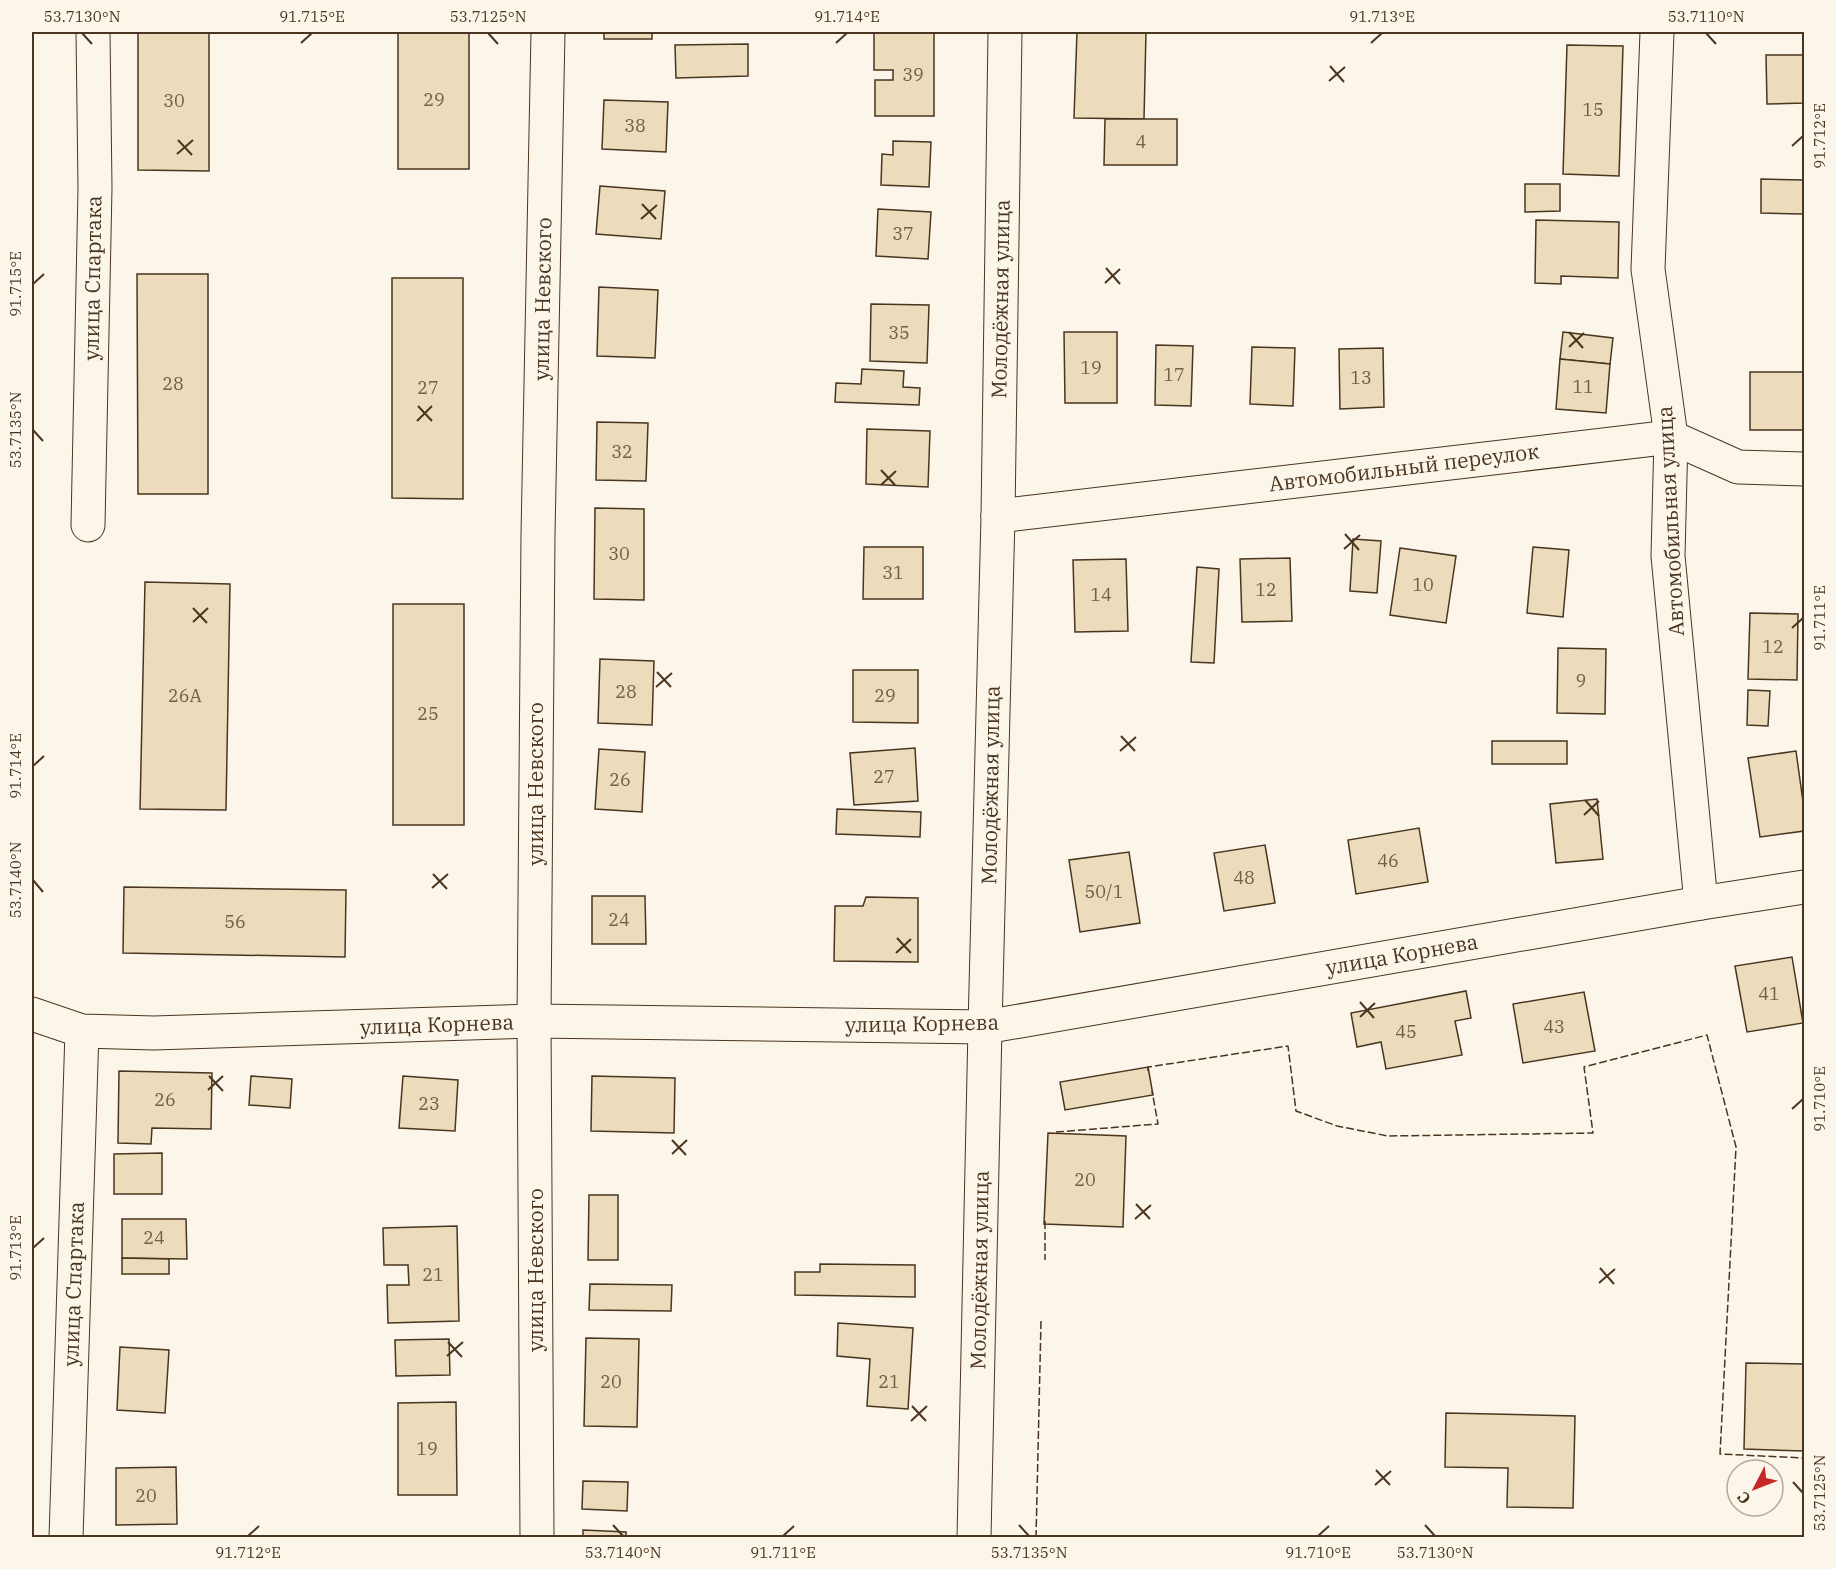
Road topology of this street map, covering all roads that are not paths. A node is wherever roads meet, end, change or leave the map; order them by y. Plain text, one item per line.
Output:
1 (93, 32) edge
2 (548, 32) edge
3 (1005, 32) edge
4 (1657, 32) edge
5 (1671, 437) junction
6 (1804, 469) edge
7 (998, 516) junction
8 (88, 525) dead end
9 (1804, 887) edge
10 (1701, 903) junction
11 (32, 1014) edge
12 (534, 1021) junction
13 (985, 1027) junction
14 (82, 1031) junction
15 (66, 1538) edge
16 (537, 1538) edge
17 (974, 1538) edge

1 - 8 street, улица Спартака
2 - 12 street, улица Невского
3 - 7 street, Молодёжная улица
4 - 5 street, Автомобильная улица
5 - 6 street
5 - 7 street, Автомобильный переулок
5 - 10 street, Автомобильная улица
7 - 13 street, Молодёжная улица
9 - 10 street, улица Корнева
10 - 13 street, улица Корнева
11 - 14 street, улица Корнева
12 - 13 street, улица Корнева
12 - 14 street, улица Корнева
12 - 16 street, улица Невского
13 - 17 street, Молодёжная улица
14 - 15 street, улица Спартака

